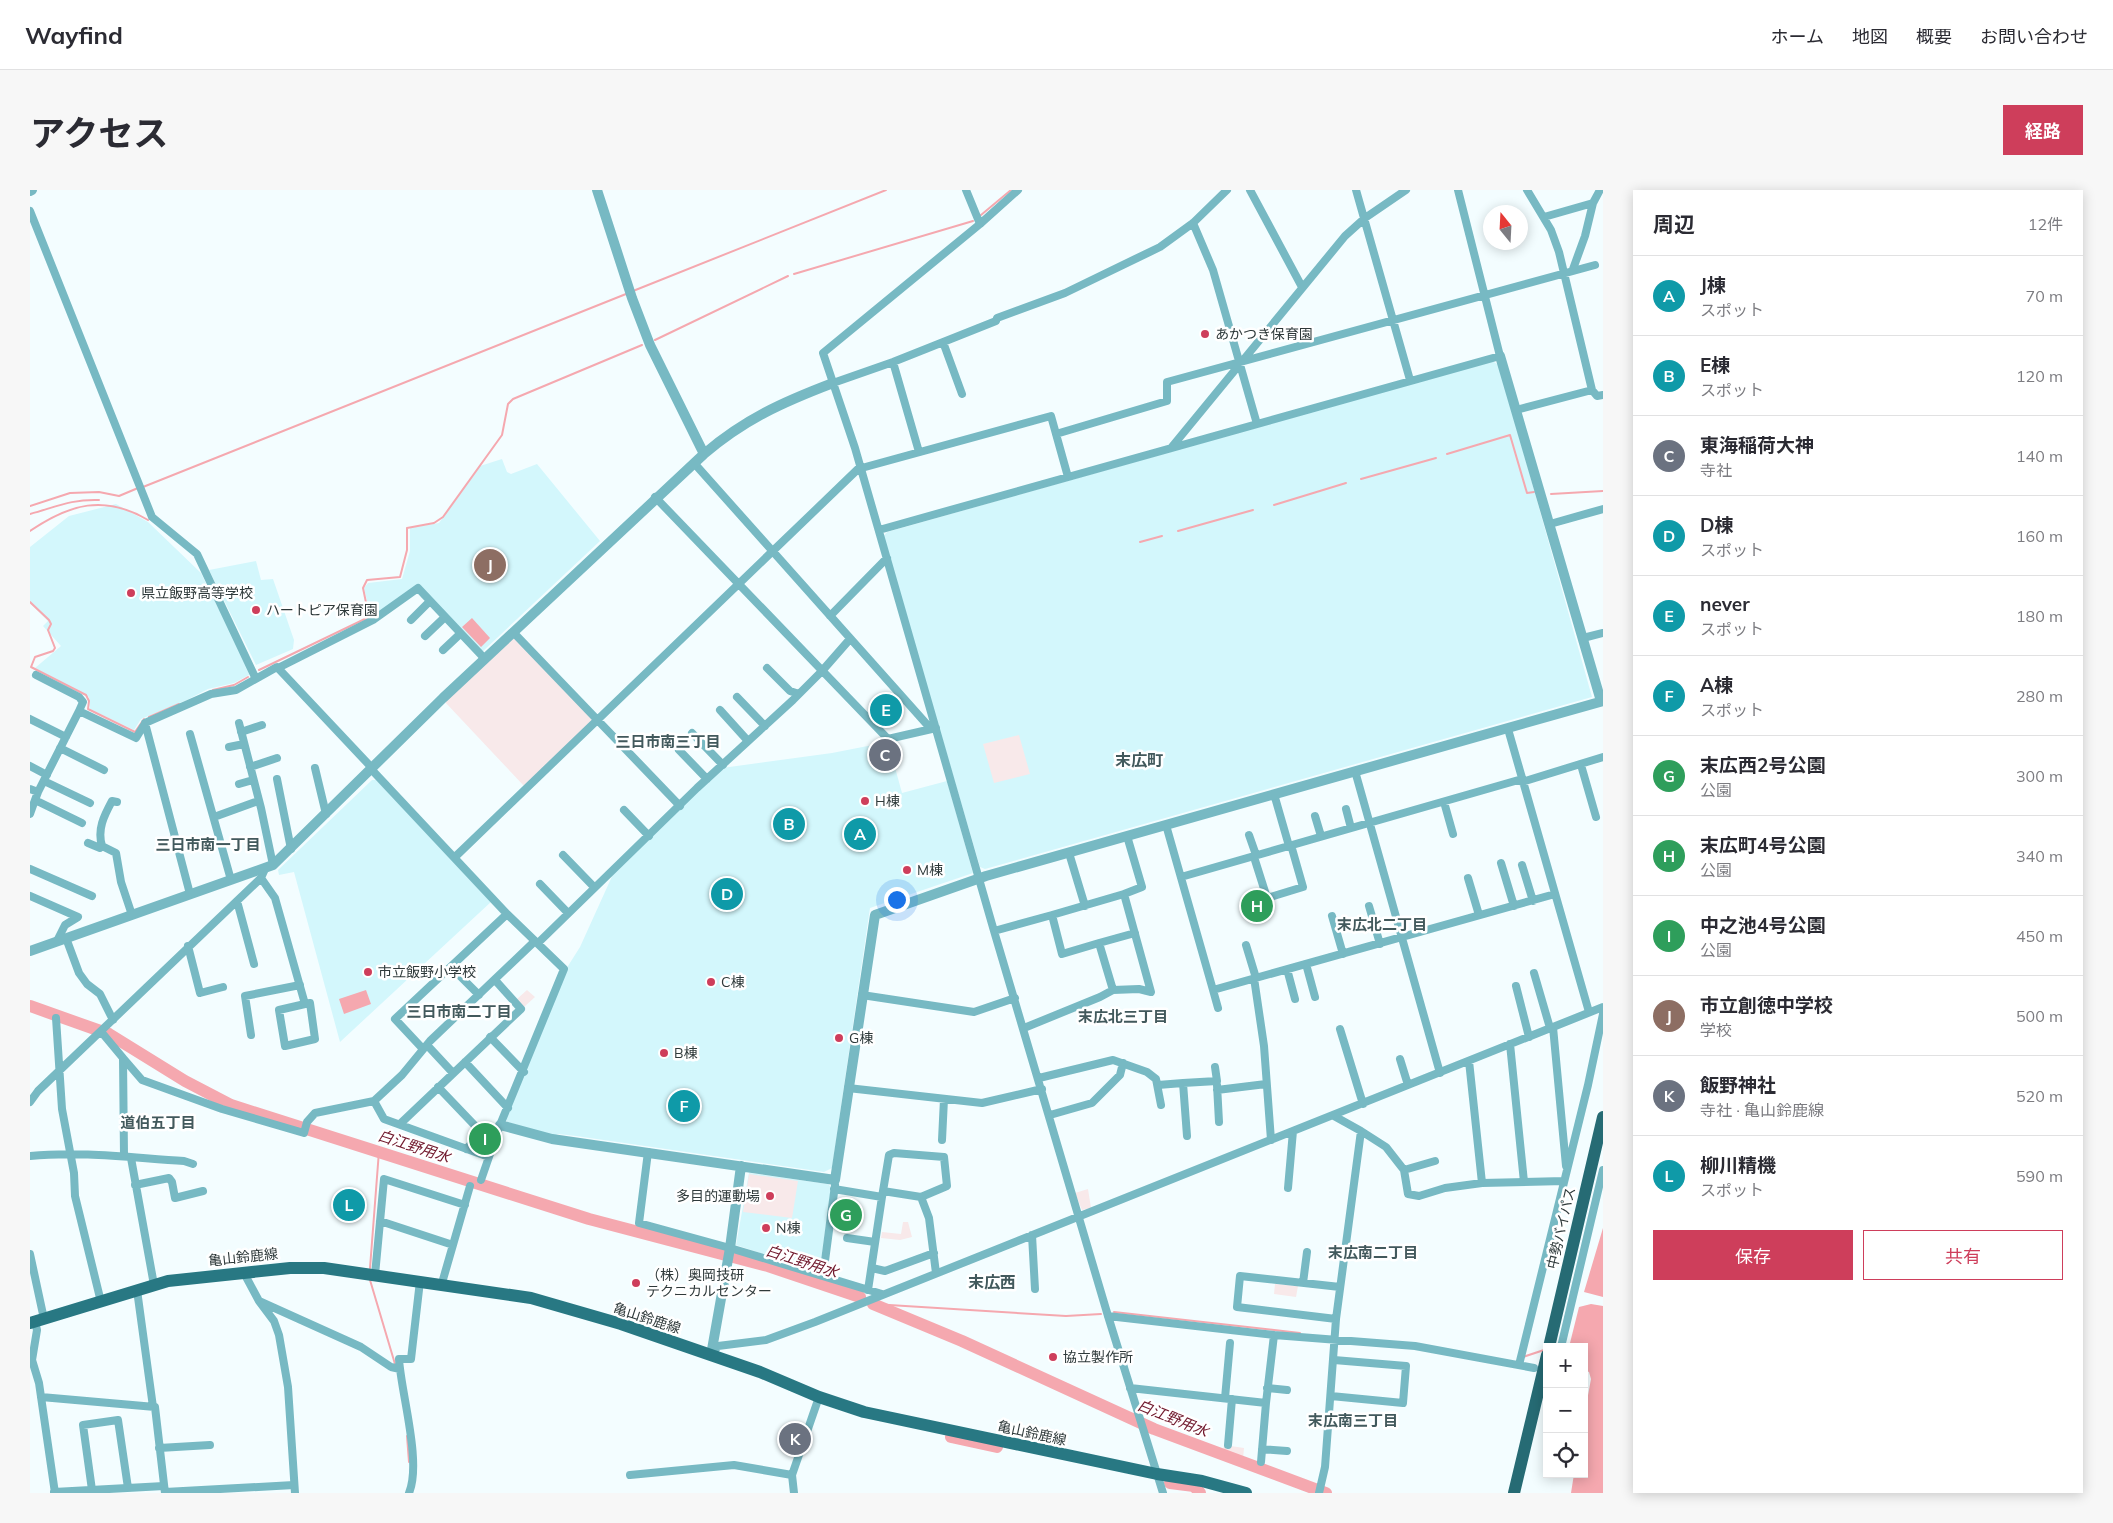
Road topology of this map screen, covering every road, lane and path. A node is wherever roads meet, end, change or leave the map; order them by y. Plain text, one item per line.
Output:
1 (597, 190) edge
2 (966, 190) edge
3 (1018, 190) edge
4 (1227, 190) edge
5 (1250, 190) edge
6 (1356, 190) edge
7 (1406, 190) edge
8 (1458, 190) edge
9 (1527, 190) edge
10 (1600, 190) edge
11 (1593, 203) junction
12 (30, 211) edge
13 (1544, 216) junction
14 (1365, 218) junction
15 (1193, 223) junction
16 (980, 224) junction
17 (1595, 265) dead end
18 (1573, 269) junction
19 (1564, 272) junction
20 (1302, 287) junction
21 (1485, 294) junction
22 (1393, 320) junction
23 (943, 342) junction
24 (1500, 356) junction
25 (893, 362) junction
26 (1240, 363) junction
27 (1410, 380) junction
28 (833, 383) junction
29 (1592, 390) junction
30 (962, 394) dead end
31 (1603, 395) edge
32 (1516, 410) junction
33 (1257, 424) junction
34 (1056, 434) junction
35 (1171, 448) junction
36 (919, 452) junction
37 (704, 454) junction
38 (694, 463) junction
39 (860, 468) junction
40 (1068, 477) junction
41 (655, 497) junction
42 (1603, 509) edge
43 (1550, 524) junction
44 (878, 530) junction
45 (772, 553) junction
46 (886, 558) junction
47 (740, 584) junction
48 (430, 601) junction
49 (830, 616) junction
50 (445, 617) junction
51 (411, 620) dead end
52 (513, 632) junction
53 (1603, 633) edge
54 (460, 634) junction
55 (425, 636) dead end
56 (1583, 638) junction
57 (850, 639) junction
58 (443, 650) dead end
59 (485, 659) junction
60 (278, 668) junction
61 (767, 668) dead end
62 (822, 671) junction
63 (36, 675) dead end
64 (255, 677) junction
65 (799, 694) junction
66 (737, 697) dead end
67 (1602, 701) edge
68 (720, 710) dead end
69 (79, 711) junction
70 (598, 719) junction
71 (30, 720) edge
72 (144, 725) junction
73 (262, 725) dead end
74 (765, 726) junction
75 (933, 729) junction
76 (1508, 729) junction
77 (692, 733) dead end
78 (190, 734) dead end
79 (66, 737) junction
80 (748, 741) junction
81 (244, 744) junction
82 (229, 747) dead end
83 (60, 748) junction
84 (679, 750) dead end
85 (1603, 757) edge
86 (277, 758) dead end
87 (723, 764) junction
88 (1582, 765) junction
89 (30, 766) edge
90 (250, 767) junction
91 (315, 768) dead end
92 (373, 769) junction
93 (104, 770) dead end
94 (1355, 772) junction
95 (46, 778) junction
96 (277, 779) dead end
97 (707, 779) junction
98 (253, 780) junction
99 (1522, 781) junction
100 (238, 784) dead end
101 (30, 789) edge
102 (1274, 794) junction
103 (37, 796) junction
104 (117, 802) dead end
105 (258, 802) junction
106 (1444, 802) junction
107 (90, 803) dead end
108 (680, 806) junction
109 (1346, 809) dead end
110 (624, 810) dead end
111 (30, 814) edge
112 (326, 814) junction
113 (1315, 816) dead end
114 (214, 817) junction
115 (1596, 817) dead end
116 (1370, 822) junction
117 (82, 823) dead end
118 (1166, 825) junction
119 (1351, 828) junction
120 (1453, 834) dead end
121 (1249, 835) dead end
122 (649, 836) junction
123 (1127, 836) junction
124 (1321, 836) junction
125 (88, 843) dead end
126 (1290, 845) junction
127 (102, 846) junction
128 (291, 849) junction
129 (1069, 853) junction
130 (563, 855) dead end
131 (1255, 856) junction
132 (455, 857) junction
133 (1501, 863) dead end
134 (1522, 865) dead end
135 (30, 869) edge
136 (266, 871) junction
137 (1181, 877) junction
138 (1468, 878) dead end
139 (979, 879) junction
140 (231, 880) junction
141 (540, 884) dead end
142 (594, 887) junction
143 (190, 894) junction
144 (1124, 894) junction
145 (1555, 894) junction
146 (30, 896) edge
147 (92, 896) dead end
148 (1533, 900) junction
149 (237, 901) junction
150 (1085, 906) junction
151 (1369, 906) dead end
152 (1514, 906) junction
153 (568, 913) junction
154 (507, 914) junction
155 (1052, 915) junction
156 (1480, 915) junction
157 (132, 916) junction
158 (1332, 916) dead end
159 (994, 931) junction
160 (1134, 933) junction
161 (1402, 938) junction
162 (62, 940) junction
163 (536, 942) junction
164 (1099, 943) junction
165 (1380, 944) junction
166 (1246, 945) dead end
167 (188, 946) junction
168 (30, 951) edge
169 (1343, 954) junction
170 (254, 964) dead end
171 (1306, 964) junction
172 (451, 966) junction
173 (1287, 969) junction
174 (1534, 973) dead end
175 (1255, 978) junction
176 (495, 980) junction
177 (300, 986) junction
178 (1516, 986) dead end
179 (223, 987) dead end
180 (1113, 990) junction
181 (1213, 990) junction
182 (479, 995) junction
183 (862, 995) junction
184 (1315, 997) dead end
185 (1015, 998) junction
186 (1296, 999) dead end
187 (304, 1004) junction
188 (1218, 1008) dead end
189 (1603, 1010) edge
190 (1589, 1012) junction
191 (56, 1018) dead end
192 (112, 1020) junction
193 (1024, 1028) junction
194 (1551, 1028) junction
195 (1340, 1029) dead end
196 (100, 1033) junction
197 (251, 1035) dead end
198 (490, 1037) junction
199 (1529, 1037) junction
200 (1510, 1044) junction
201 (425, 1047) junction
202 (123, 1058) junction
203 (1400, 1059) dead end
204 (1469, 1061) junction
205 (464, 1062) junction
206 (1123, 1063) junction
207 (1215, 1066) dead end
208 (60, 1071) junction
209 (524, 1072) junction
210 (452, 1073) junction
211 (1440, 1073) junction
212 (1039, 1078) junction
213 (1217, 1081) junction
214 (1183, 1083) junction
215 (1266, 1084) junction
216 (1158, 1085) junction
217 (1408, 1085) junction
218 (438, 1087) junction
219 (848, 1088) junction
220 (1042, 1089) junction
221 (1217, 1090) junction
222 (944, 1098) junction
223 (374, 1101) junction
224 (30, 1102) edge
225 (1363, 1104) junction
226 (1161, 1105) dead end
227 (508, 1108) junction
228 (1050, 1116) junction
229 (1334, 1116) junction
230 (1603, 1117) edge
231 (1219, 1122) dead end
232 (400, 1124) junction
233 (500, 1125) junction
234 (1293, 1131) junction
235 (1361, 1131) junction
236 (1187, 1136) dead end
237 (942, 1140) dead end
238 (1271, 1140) junction
239 (466, 1149) junction
240 (648, 1152) junction
241 (70, 1154) junction
242 (30, 1156) edge
243 (127, 1157) junction
244 (489, 1157) junction
245 (1435, 1161) dead end
246 (193, 1164) dead end
247 (741, 1166) junction
248 (1404, 1170) junction
249 (1603, 1170) edge
250 (1567, 1171) junction
251 (481, 1180) dead end
252 (1564, 1181) junction
253 (1524, 1182) junction
254 (1482, 1184) junction
255 (135, 1185) junction
256 (835, 1185) junction
257 (470, 1186) dead end
258 (1288, 1188) dead end
259 (203, 1191) dead end
260 (882, 1194) junction
261 (920, 1197) junction
262 (465, 1205) junction
263 (1078, 1216) junction
264 (380, 1221) junction
265 (1032, 1235) junction
266 (847, 1238) dead end
267 (875, 1242) junction
268 (454, 1245) junction
269 (1307, 1252) dead end
270 (729, 1253) junction
271 (934, 1253) junction
272 (30, 1254) edge
273 (872, 1268) junction
274 (244, 1273) junction
275 (936, 1273) junction
276 (375, 1274) junction
277 (822, 1276) junction
278 (420, 1281) junction
279 (442, 1283) junction
280 (1303, 1283) junction
281 (154, 1285) junction
282 (1340, 1287) junction
283 (1034, 1289) dead end
284 (137, 1290) junction
285 (868, 1290) junction
286 (882, 1294) junction
287 (258, 1301) junction
288 (101, 1302) junction
289 (1108, 1316) junction
290 (1336, 1319) junction
291 (36, 1321) edge
292 (1274, 1335) junction
293 (1335, 1338) junction
294 (1230, 1343) dead end
295 (1550, 1343) edge
296 (1562, 1343) edge
297 (711, 1355) junction
298 (1334, 1360) junction
299 (1519, 1365) junction
300 (1534, 1368) dead end
301 (400, 1369) junction
302 (1543, 1372) edge
303 (1130, 1388) junction
304 (1267, 1388) junction
305 (1287, 1390) dead end
306 (1331, 1396) junction
307 (41, 1397) junction
308 (820, 1397) junction
309 (1228, 1399) junction
310 (1266, 1403) junction
311 (153, 1408) junction
312 (210, 1445) dead end
313 (1228, 1445) dead end
314 (159, 1448) junction
315 (1262, 1449) junction
316 (1287, 1451) dead end
317 (1261, 1462) dead end
318 (1157, 1474) junction
319 (630, 1475) dead end
320 (792, 1475) junction
321 (128, 1488) junction
322 (295, 1489) edge
323 (1320, 1489) edge
324 (92, 1490) junction
325 (165, 1490) edge
326 (54, 1492) edge
327 (409, 1493) edge
328 (794, 1493) edge
329 (1163, 1493) edge
330 (1246, 1493) edge
331 (1514, 1493) edge

1 - 37 street
2 - 16 street
3 - 16 street
4 - 15 street
5 - 20 street
6 - 14 street
7 - 14 street
8 - 21 street
9 - 13 street
10 - 11 street
11 - 13 street
11 - 18 street
12 - 64 street
13 - 19 street
14 - 20 street
14 - 22 street
15 - 23 street
15 - 26 street
16 - 28 street
17 - 18 street
18 - 19 street
19 - 21 street
19 - 29 street
20 - 26 street
21 - 22 street
21 - 24 street
22 - 26 street
22 - 27 street
23 - 25 street
23 - 30 street
24 - 27 street
24 - 32 street
25 - 28 street
25 - 36 street
26 - 33 street
26 - 34 street
26 - 35 street
27 - 33 street
28 - 37 street
28 - 39 street
29 - 31 street
29 - 32 street
32 - 43 street
33 - 35 street
34 - 36 street
34 - 40 street
35 - 40 street
36 - 39 street
37 - 38 street
38 - 41 street
38 - 45 street
39 - 44 street
39 - 45 street
40 - 44 street
41 - 47 street
41 - 52 street
42 - 43 street
43 - 56 street
44 - 46 street
45 - 47 street
45 - 49 street
46 - 49 street
46 - 75 street
47 - 62 street
47 - 70 street
48 - 50 street
48 - 51 street
48 - 60 street
49 - 57 street
50 - 54 street
50 - 55 street
52 - 59 street
52 - 70 street
53 - 56 street
54 - 58 street
54 - 59 street
56 - 67 street
57 - 62 street
57 - 75 street
59 - 92 street
60 - 64 street
60 - 92 street
61 - 65 street
62 - 65 street
62 - 75 street
63 - 69 street
64 - 72 street
65 - 74 street
66 - 74 street
67 - 76 street
68 - 80 street
69 - 72 street
69 - 79 street
70 - 108 street
70 - 132 street
71 - 79 street
72 - 143 street
73 - 81 street
74 - 80 street
75 - 139 street
76 - 94 street
76 - 99 street
77 - 87 street
78 - 114 street
79 - 83 street
80 - 87 street
81 - 82 street
81 - 90 street
83 - 93 street
83 - 95 street
84 - 97 street
85 - 88 street
86 - 90 street
87 - 97 street
88 - 99 street
88 - 115 street
89 - 95 street
90 - 98 street
91 - 112 street
92 - 112 street
92 - 132 street
94 - 102 street
94 - 116 street
95 - 103 street
95 - 107 street
96 - 128 street
97 - 108 street
98 - 100 street
98 - 105 street
99 - 106 street
99 - 145 street
101 - 103 street
102 - 118 street
102 - 126 street
103 - 111 street
103 - 117 street
104 - 127 street
105 - 114 street
105 - 136 street
106 - 116 street
106 - 120 street
108 - 122 street
109 - 119 street
110 - 122 street
112 - 128 street
113 - 124 street
114 - 140 street
116 - 119 street
116 - 161 street
118 - 123 street
118 - 137 street
119 - 124 street
121 - 131 street
122 - 142 street
123 - 129 street
123 - 144 street
124 - 126 street
125 - 127 street
126 - 131 street
126 - 131 street
127 - 157 street
128 - 136 street
129 - 139 street
129 - 150 street
130 - 142 street
131 - 137 street
132 - 154 street
133 - 152 street
134 - 148 street
135 - 147 street
136 - 140 street
136 - 149 street
136 - 177 street
137 - 181 street
138 - 156 street
139 - 159 street
139 - 183 street
140 - 143 street
141 - 153 street
142 - 153 street
143 - 157 street
144 - 150 street
144 - 160 street
145 - 148 street
145 - 190 street
146 - 162 street
148 - 152 street
149 - 167 street
149 - 170 street
150 - 155 street
151 - 165 street
152 - 156 street
153 - 163 street
154 - 163 street
154 - 172 street
155 - 159 street
155 - 164 street
156 - 161 street
157 - 162 street
158 - 169 street
159 - 185 street
160 - 164 street
160 - 180 street
161 - 165 street
161 - 211 street
162 - 168 street
162 - 192 street
163 - 176 street
163 - 209 street
164 - 180 street
165 - 169 street
166 - 175 street
167 - 179 street
167 - 192 street
169 - 171 street
171 - 173 street
171 - 184 street
172 - 182 street
172 - 201 street
173 - 175 street
173 - 186 street
174 - 194 street
175 - 181 street
175 - 215 street
176 - 182 street
176 - 198 street
177 - 187 street
177 - 197 street
178 - 199 street
180 - 193 street
181 - 188 street
182 - 201 street
183 - 185 street
183 - 219 street
185 - 193 street
187 - 187 street
189 - 190 street
189 - 250 street
190 - 194 street
191 - 208 street
192 - 196 street
193 - 212 street
194 - 199 street
194 - 250 street
195 - 225 street
196 - 202 street
196 - 208 street
198 - 205 street
198 - 209 street
199 - 200 street
200 - 204 street
200 - 253 street
201 - 210 street
201 - 223 street
202 - 223 street
202 - 243 street
203 - 217 street
204 - 211 street
204 - 254 street
205 - 210 street
205 - 227 street
206 - 212 street
206 - 216 street
206 - 228 street
207 - 213 street
208 - 224 street
208 - 241 street
209 - 227 street
210 - 218 street
211 - 217 street
212 - 220 street
213 - 214 street
213 - 221 street
214 - 216 street
214 - 236 street
215 - 221 street
215 - 238 street
216 - 226 street
217 - 225 street
218 - 232 street
218 - 239 street
219 - 222 street
219 - 256 street
220 - 222 street
220 - 228 street
221 - 231 street
222 - 237 street
223 - 232 street
225 - 229 street
227 - 233 street
228 - 263 street
229 - 234 street
229 - 235 street
230 - 295 highway, 中勢バイパス
232 - 239 street
233 - 240 street
233 - 244 street
234 - 238 street
234 - 258 street
235 - 248 street
235 - 282 street
238 - 263 street
239 - 244 street
240 - 247 street
240 - 270 street
241 - 242 street
241 - 243 street
241 - 288 street
243 - 246 street
243 - 255 street
244 - 251 street
245 - 248 street
247 - 256 street
247 - 270 street
248 - 254 street
249 - 296 street
250 - 252 street
252 - 253 street
252 - 299 street
253 - 254 street
255 - 259 street
255 - 281 street
256 - 260 street
256 - 277 street
257 - 262 street
260 - 261 street
260 - 261 street
260 - 267 street
261 - 271 street
262 - 264 street
262 - 268 street
263 - 265 street
263 - 289 street
264 - 268 street
264 - 276 street
265 - 275 street
265 - 283 street
266 - 267 street
267 - 273 street
268 - 279 street
269 - 280 street
270 - 277 street
270 - 297 street
271 - 273 street
271 - 275 street
272 - 291 street
273 - 285 street
274 - 276 main road, 亀山鈴鹿線
274 - 281 main road, 亀山鈴鹿線
274 - 287 street
275 - 286 street
276 - 278 main road, 亀山鈴鹿線
277 - 285 street
278 - 279 main road, 亀山鈴鹿線
278 - 301 street
279 - 297 main road, 亀山鈴鹿線
280 - 282 street
280 - 290 street
281 - 284 main road, 亀山鈴鹿線
282 - 290 street
284 - 288 main road, 亀山鈴鹿線
284 - 311 street
285 - 286 street
286 - 297 street
287 - 301 street
287 - 322 street
288 - 291 main road, 亀山鈴鹿線
289 - 292 street
289 - 303 street
290 - 293 street
291 - 307 street
292 - 293 street
292 - 304 street
293 - 298 street
293 - 299 street
294 - 309 street
297 - 308 main road, 亀山鈴鹿線
298 - 306 street
298 - 306 street
299 - 300 street
301 - 327 street
302 - 331 highway
303 - 309 street
303 - 318 street
304 - 305 street
304 - 310 street
306 - 323 street
307 - 311 street
307 - 326 street
308 - 318 main road, 亀山鈴鹿線
308 - 320 street
309 - 310 street
309 - 313 street
310 - 315 street
311 - 314 street
312 - 314 street
314 - 325 street
315 - 316 street
315 - 317 street
318 - 329 street
318 - 330 main road, 亀山鈴鹿線
319 - 320 street
320 - 328 street
321 - 324 street
321 - 324 street
321 - 325 street
322 - 325 street
324 - 326 street

